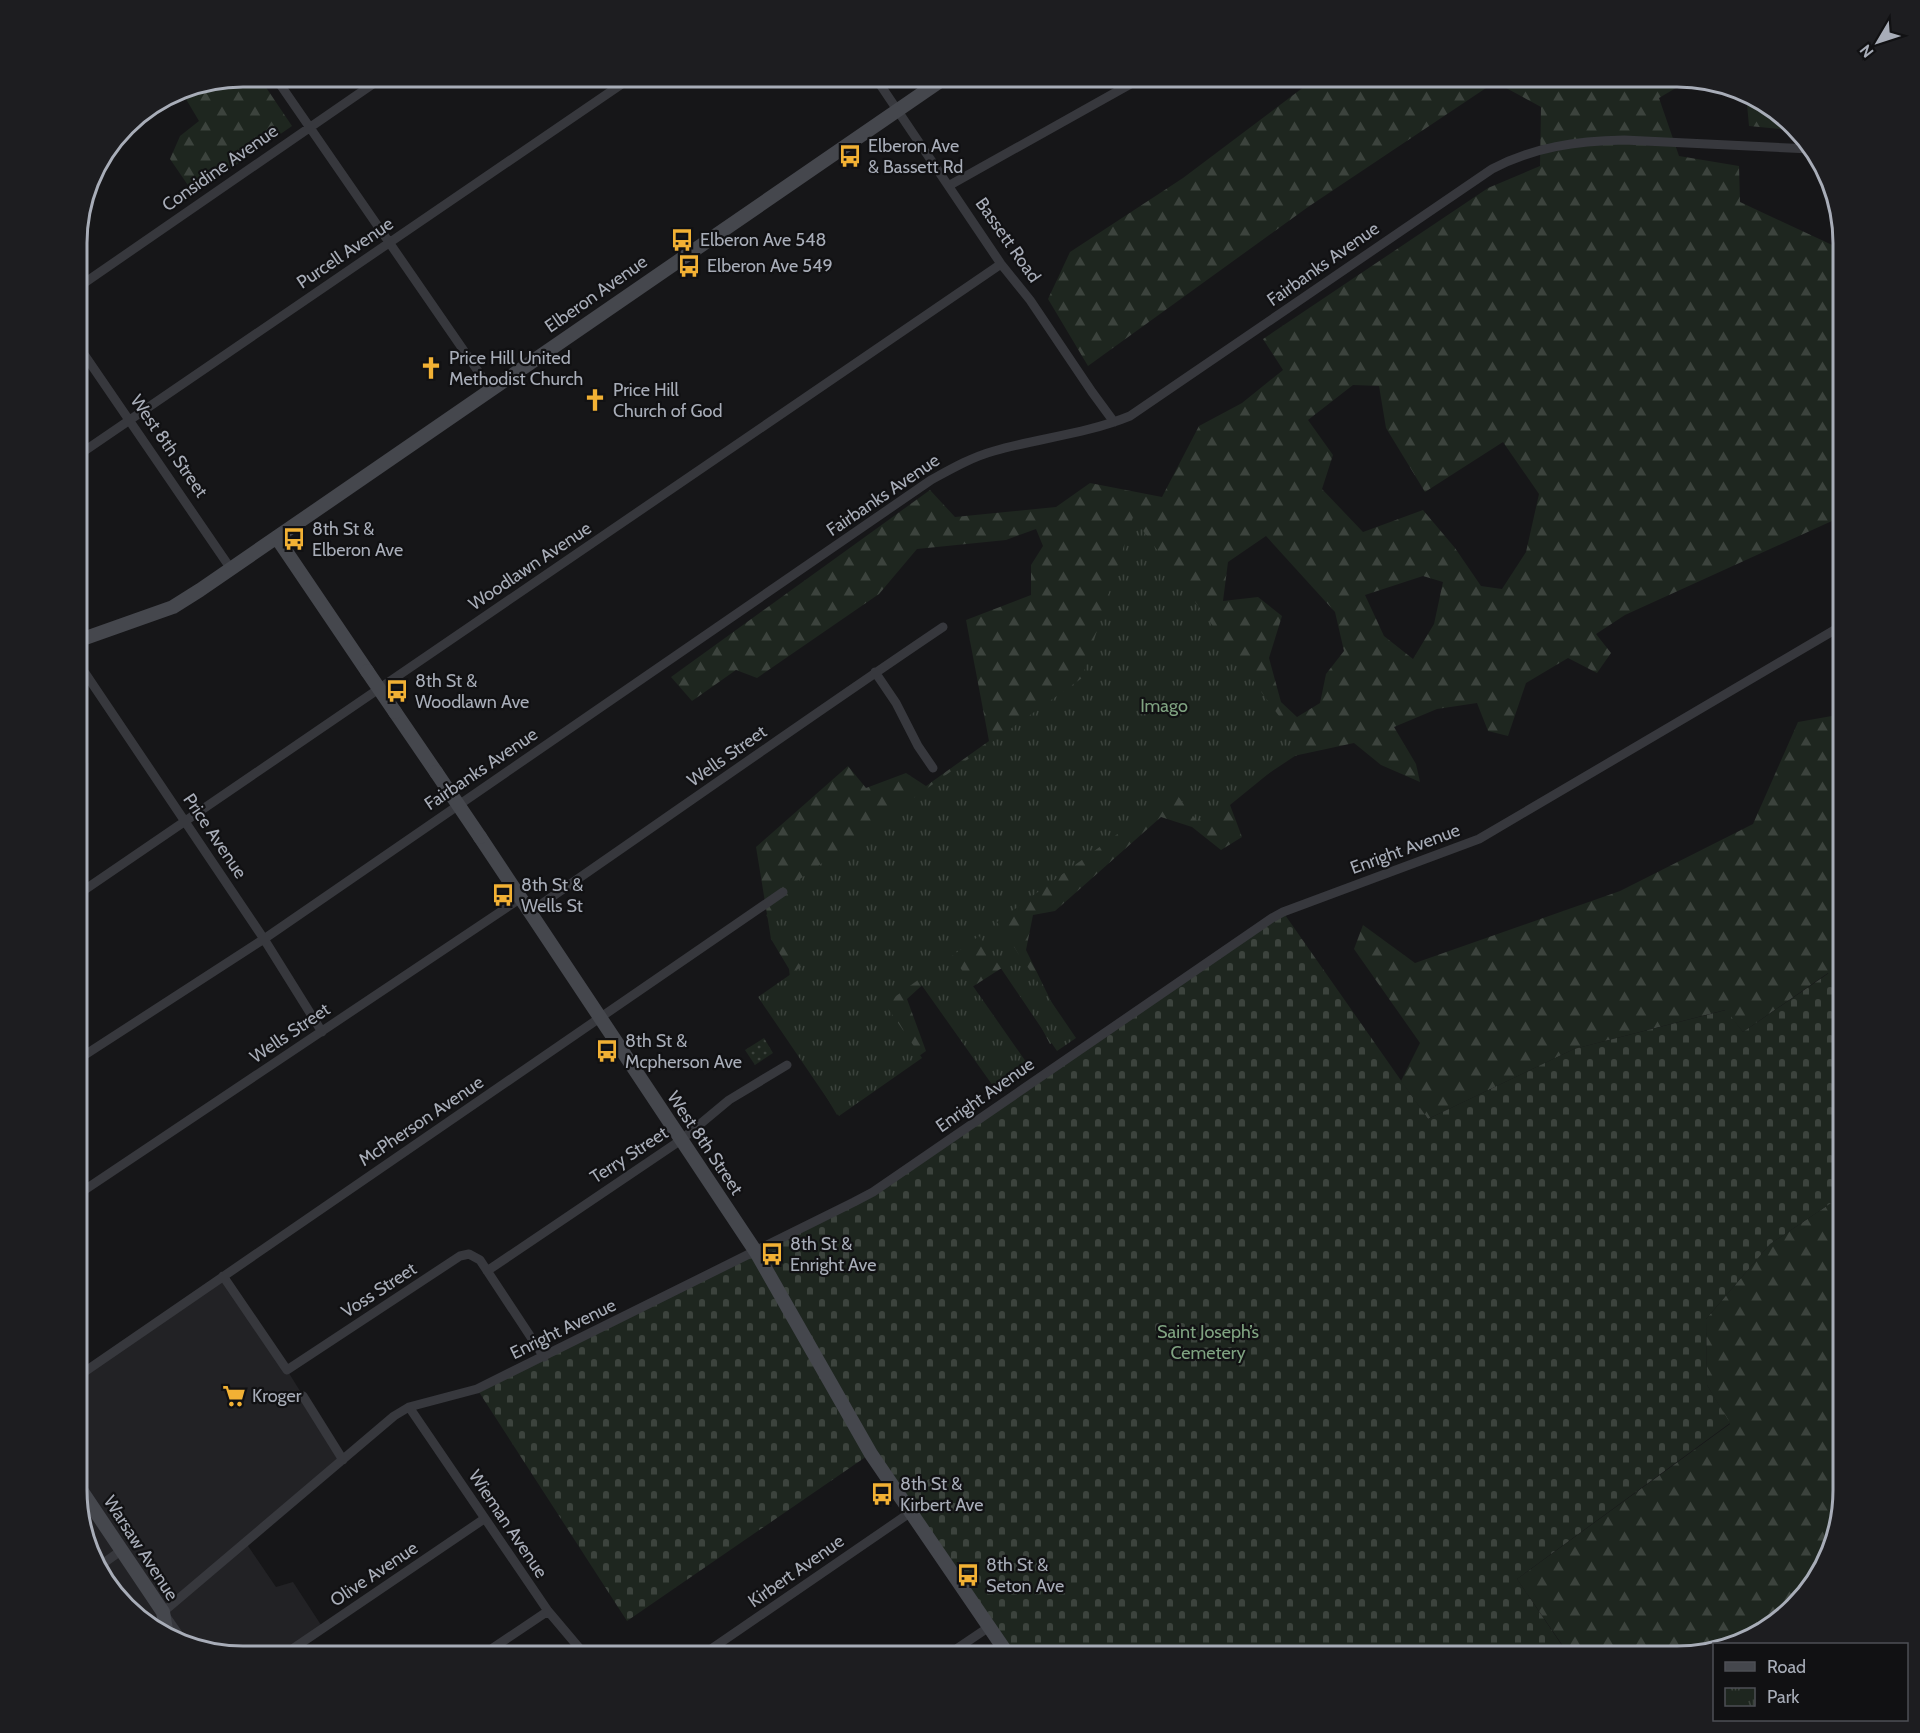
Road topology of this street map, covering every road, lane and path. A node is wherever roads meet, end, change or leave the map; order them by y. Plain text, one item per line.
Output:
1 (281, 87) edge
2 (367, 87) edge
3 (616, 87) edge
4 (882, 87) edge
5 (930, 87) edge
6 (1124, 87) edge
7 (897, 110) junction
8 (308, 128) junction
9 (1801, 149) edge
10 (950, 185) junction
11 (390, 242) junction
12 (1001, 264) junction
13 (87, 281) edge
14 (87, 359) edge
15 (490, 390) junction
16 (129, 421) junction
17 (1114, 422) junction
18 (87, 449) edge
19 (277, 538) junction
20 (231, 568) junction
21 (943, 627) dead end
22 (1833, 631) edge
23 (87, 637) edge
24 (875, 672) junction
25 (87, 676) edge
26 (933, 768) dead end
27 (185, 822) junction
28 (87, 888) edge
29 (783, 892) dead end
30 (521, 898) junction
31 (530, 912) junction
32 (264, 939) junction
33 (601, 1019) junction
34 (322, 1032) junction
35 (87, 1054) edge
36 (787, 1065) dead end
37 (681, 1140) junction
38 (87, 1188) edge
39 (756, 1252) junction
40 (487, 1271) junction
41 (223, 1276) junction
42 (544, 1357) junction
43 (87, 1370) edge
44 (303, 1396) dead end
45 (409, 1407) junction
46 (343, 1460) junction
47 (87, 1499) edge
48 (910, 1512) junction
49 (484, 1519) junction
50 (122, 1550) junction
51 (105, 1562) edge
52 (548, 1611) junction
53 (163, 1612) junction
54 (166, 1626) edge
55 (988, 1627) junction
56 (176, 1631) edge
57 (297, 1646) edge
58 (496, 1646) edge
59 (578, 1646) edge
60 (716, 1646) edge
61 (960, 1646) edge
62 (1002, 1646) edge

1 - 8 street
2 - 8 street, Considine Avenue
3 - 11 street, Purcell Avenue
4 - 7 street, Bassett Road
5 - 7 street, Elberon Avenue
6 - 10 street
7 - 10 street, Bassett Road
7 - 15 street, Elberon Avenue
8 - 11 street
8 - 13 street, Considine Avenue
9 - 17 street, Fairbanks Avenue
10 - 12 street, Bassett Road
11 - 15 street
11 - 16 street, Purcell Avenue
12 - 17 street, Bassett Road
12 - 27 street, Woodlawn Avenue
14 - 16 street, West 8th Street
15 - 19 street, Elberon Avenue
16 - 18 street, Purcell Avenue
16 - 20 street, West 8th Street
17 - 32 street, Fairbanks Avenue
19 - 20 street, Elberon Avenue
19 - 30 street, West 8th Street, bridge
20 - 23 street, Elberon Avenue
21 - 24 street, Wells Street
22 - 39 street, Enright Avenue
24 - 26 street
24 - 31 street, Wells Street
25 - 27 street, Price Avenue
27 - 28 street, Woodlawn Avenue
27 - 32 street, Price Avenue
29 - 33 street, McPherson Avenue
30 - 31 street, West 8th Street
30 - 34 street, Wells Street
31 - 33 street, West 8th Street
32 - 34 street, Price Avenue
32 - 35 street, Fairbanks Avenue
33 - 37 street, West 8th Street
33 - 41 street, McPherson Avenue
34 - 38 street, Wells Street
36 - 37 street, Terry Street
37 - 39 street, West 8th Street
37 - 40 street, Terry Street
39 - 42 street, Enright Avenue
39 - 48 street, West 8th Street
40 - 41 street, Voss Street
40 - 42 street
41 - 43 street, McPherson Avenue
42 - 45 street, Enright Avenue
44 - 46 street
45 - 46 street, Enright Avenue
45 - 49 street, Wieman Avenue
46 - 53 street, Enright Avenue
47 - 50 street, Warsaw Avenue
48 - 55 street, West 8th Street
48 - 60 street, Kirbert Avenue
49 - 52 street, Wieman Avenue
49 - 57 street, Olive Avenue
50 - 51 street
50 - 53 street, Warsaw Avenue
52 - 58 street
52 - 59 street, Wieman Avenue
53 - 54 street, Warsaw Avenue
53 - 56 street
55 - 61 street
55 - 62 street, West 8th Street

